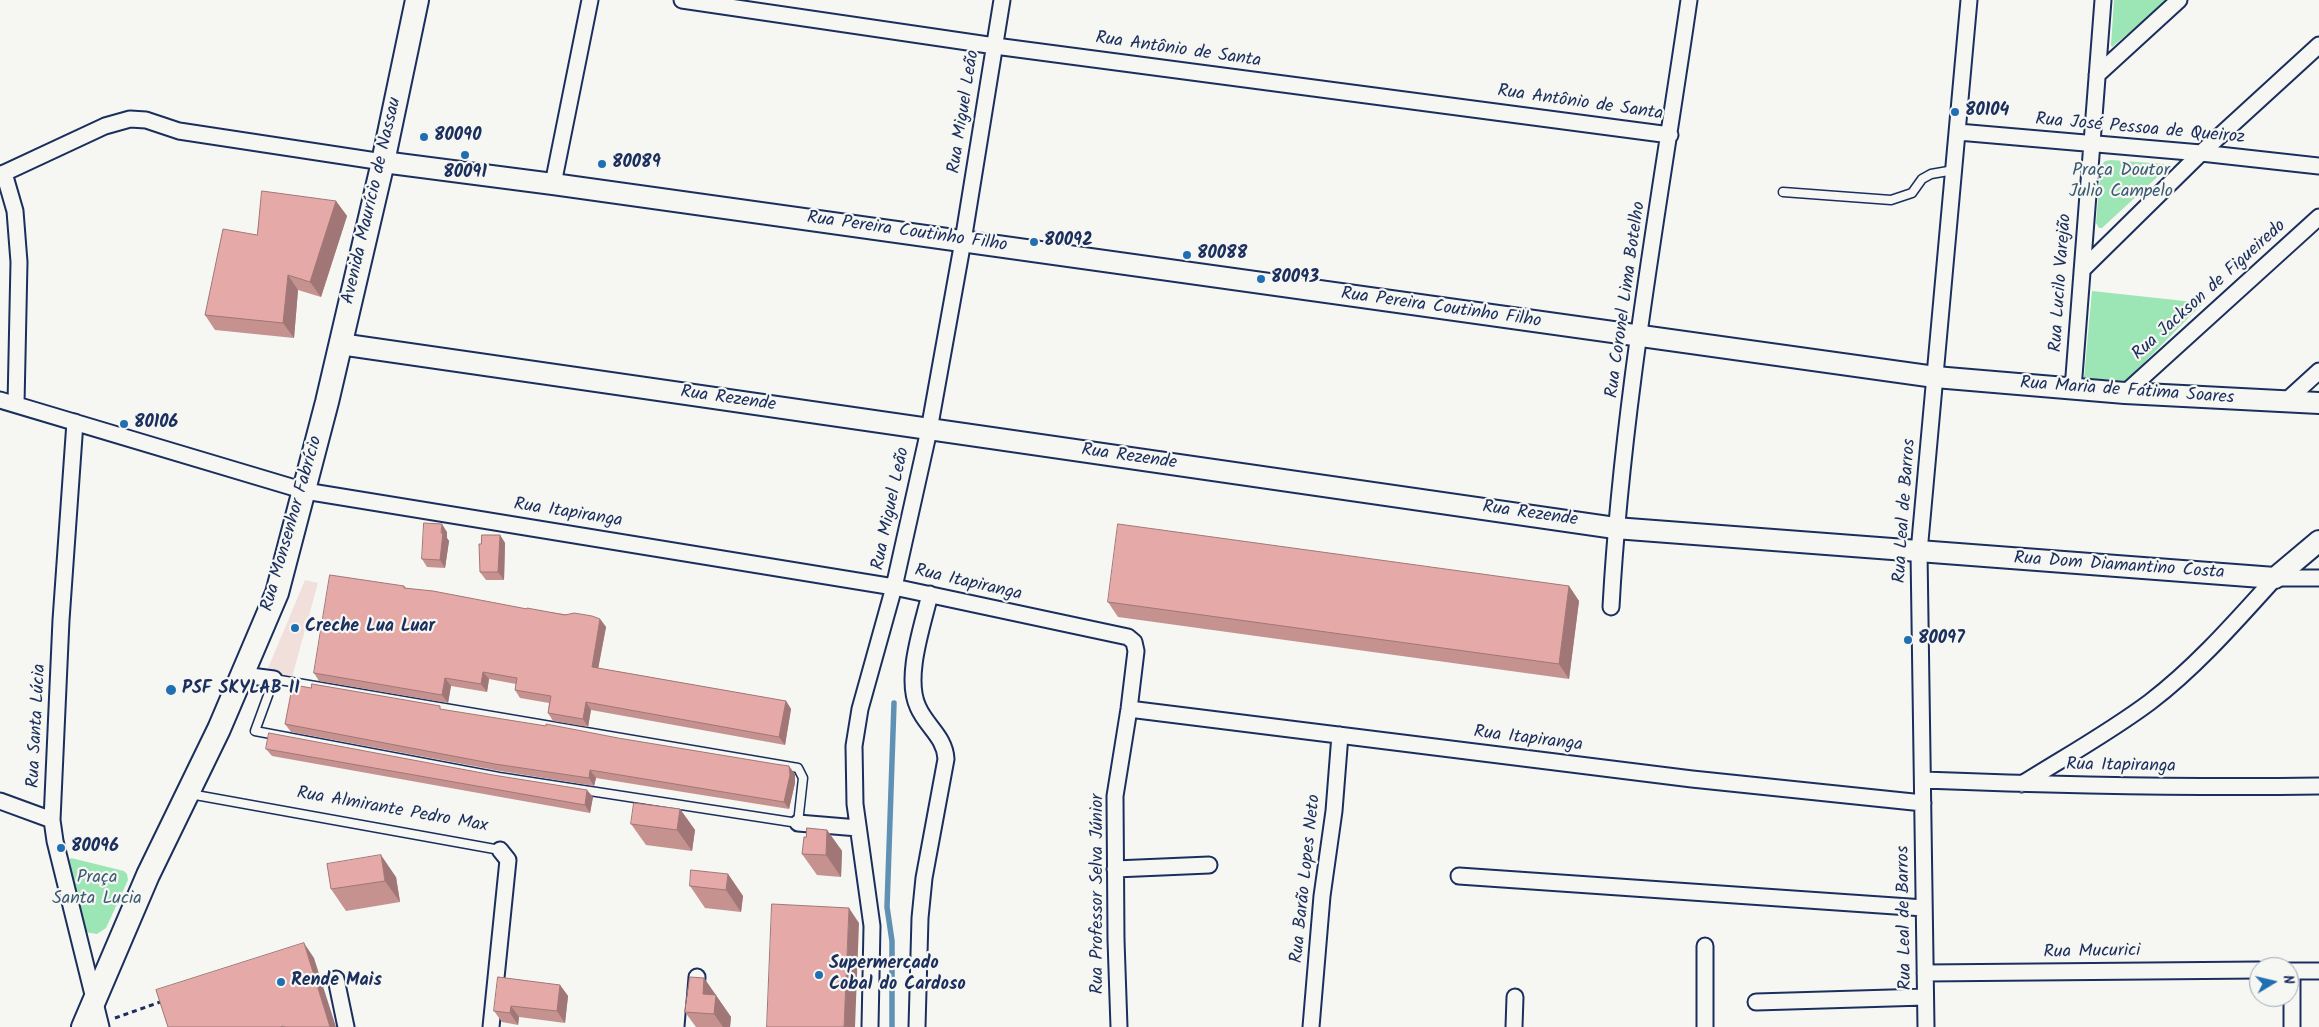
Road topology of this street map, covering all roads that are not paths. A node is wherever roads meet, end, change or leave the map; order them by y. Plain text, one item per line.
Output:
1 (417, 0) edge
2 (590, 0) edge
3 (682, 0) edge
4 (1002, 0) edge
5 (1689, 0) edge
6 (1970, 0) edge
7 (2103, 0) edge
8 (2179, 0) edge
9 (2319, 45) edge
10 (995, 46) junction
11 (2097, 75) junction
12 (1958, 132) junction
13 (1670, 135) junction
14 (2092, 145) junction
15 (2201, 153) junction
16 (383, 162) junction
17 (2319, 166) edge
18 (1954, 170) junction
19 (2, 174) edge
20 (554, 184) junction
21 (1783, 192) dead end
22 (2319, 217) edge
23 (963, 241) junction
24 (2082, 270) junction
25 (1639, 336) junction
26 (340, 344) junction
27 (2319, 371) edge
28 (1935, 377) junction
29 (2073, 389) junction
30 (2125, 393) junction
31 (0, 400) edge
32 (327, 402) joint
33 (2285, 402) junction
34 (2319, 403) edge
35 (16, 404) junction
36 (75, 422) junction
37 (929, 430) junction
38 (305, 491) junction
39 (1615, 528) junction
40 (2319, 541) edge
41 (1919, 552) junction
42 (2275, 578) junction
43 (2319, 578) edge
44 (894, 586) junction
45 (930, 594) junction
46 (1611, 607) dead end
47 (1134, 642) joint
48 (243, 675) junction
49 (274, 679) junction
50 (1130, 709) junction
51 (1340, 736) junction
52 (1923, 780) junction
53 (2022, 784) junction
54 (2319, 786) edge
55 (188, 793) junction
56 (0, 801) edge
57 (1923, 803) junction
58 (52, 820) junction
59 (798, 823) junction
60 (858, 828) junction
61 (500, 850) joint
62 (1209, 865) dead end
63 (1115, 870) junction
64 (1459, 876) dead end
65 (1924, 908) junction
66 (1705, 946) dead end
67 (2249, 970) edge
68 (2299, 971) edge
69 (2319, 971) edge
70 (1925, 973) junction
71 (697, 977) edge
72 (336, 979) dead end
73 (1515, 997) dead end
74 (1926, 997) junction
75 (93, 999) junction
76 (1756, 1002) dead end
77 (2293, 1007) edge
78 (95, 1026) edge
79 (346, 1027) edge
80 (491, 1027) edge
81 (693, 1027) edge
82 (870, 1027) edge
83 (917, 1027) edge
84 (1119, 1027) edge
85 (1311, 1027) edge
86 (1514, 1027) edge
87 (1705, 1027) edge
88 (1926, 1027) edge
89 (2292, 1027) edge

1 - 16 main road, Avenida Maurício de Nassau
2 - 20 street
3 - 10 street, Rua Antônio de Santa
4 - 10 street, Rua Miguel Leão
5 - 13 street, Rua Coronel Lima Botelho
6 - 12 street, Rua Leal de Barros
7 - 11 street, Rua Lucilo Varejão
8 - 11 street
9 - 15 street
10 - 13 street, Rua Antônio de Santa
10 - 23 street, Rua Miguel Leão
11 - 14 street, Rua Lucilo Varejão
12 - 14 street, Rua José Pessoa de Queiroz
12 - 18 street, Rua Leal de Barros
13 - 25 street, Rua Coronel Lima Botelho
14 - 15 street, Rua José Pessoa de Queiroz
14 - 24 street, Rua Lucilo Varejão
15 - 17 street, Rua José Pessoa de Queiroz
15 - 24 street
16 - 19 street
16 - 20 street, Rua Pereira Coutinho Filho
16 - 26 main road, Avenida Maurício de Nassau
18 - 21 lane
18 - 28 street, Rua Leal de Barros
19 - 35 street
20 - 23 street, Rua Pereira Coutinho Filho
22 - 30 street, Rua Jackson de Figueiredo
23 - 25 street, Rua Pereira Coutinho Filho
23 - 37 street, Rua Miguel Leão
24 - 29 street, Rua Lucilo Varejão
25 - 28 street, Rua Pereira Coutinho Filho
25 - 39 street, Rua Coronel Lima Botelho
26 - 32 main road, Avenida Maurício de Nassau
26 - 37 street, Rua Rezende
27 - 33 street
28 - 29 street, Rua Maria de Fátima Soares
28 - 41 street, Rua Leal de Barros
29 - 30 street, Rua Maria de Fátima Soares
30 - 33 street, Rua Maria de Fátima Soares
31 - 35 street, Rua Itapiranga
32 - 38 main road, Rua Monsenhor Fabrício
33 - 34 street, Rua Maria de Fátima Soares
35 - 36 street, Rua Itapiranga
36 - 38 street, Rua Itapiranga
36 - 58 street, Rua Santa Lúcia
37 - 39 street, Rua Rezende
37 - 44 street, Rua Miguel Leão
38 - 44 street, Rua Itapiranga
38 - 48 main road, Rua Monsenhor Fabrício
39 - 41 street, Rua Rezende
39 - 46 street, Rua Coronel Lima Botelho
40 - 42 street
41 - 42 street, Rua Dom Diamantino Costa
41 - 52 street, Rua Leal de Barros
42 - 43 street, Rua Dom Diamantino Costa
42 - 53 street
44 - 45 street, Rua Itapiranga
44 - 60 street, Rua Miguel Leão
45 - 47 street, Rua Itapiranga
45 - 83 street
47 - 50 street, Rua Professor Selva Júnior
48 - 49 street
48 - 55 main road, Rua Monsenhor Fabrício
49 - 59 lane
49 - 59 lane
50 - 51 street, Rua Itapiranga
50 - 63 street, Rua Professor Selva Júnior
51 - 57 street, Rua Itapiranga
51 - 85 street, Rua Barão Lopes Neto
52 - 53 street, Rua Itapiranga
52 - 57 street, Rua Leal de Barros
53 - 54 street, Rua Itapiranga
55 - 61 lane, Rua Almirante Pedro Max
55 - 75 main road, Rua Monsenhor Fabrício
56 - 58 street
57 - 65 street, Rua Leal de Barros
58 - 75 street, Rua Santa Lúcia
59 - 60 street
60 - 82 street, Rua Miguel Leão
61 - 80 street, Rua Almirante Pedro Max
62 - 63 street
63 - 84 street, Rua Professor Selva Júnior
64 - 65 street
65 - 70 street, Rua Leal de Barros
66 - 87 street
67 - 70 street, Rua Mucurici
68 - 69 street
70 - 74 street, Rua Leal de Barros
71 - 81 street
72 - 79 street
73 - 86 street
74 - 76 street
74 - 88 street, Rua Leal de Barros
75 - 78 main road, Rua Monsenhor Fabrício
77 - 89 street

